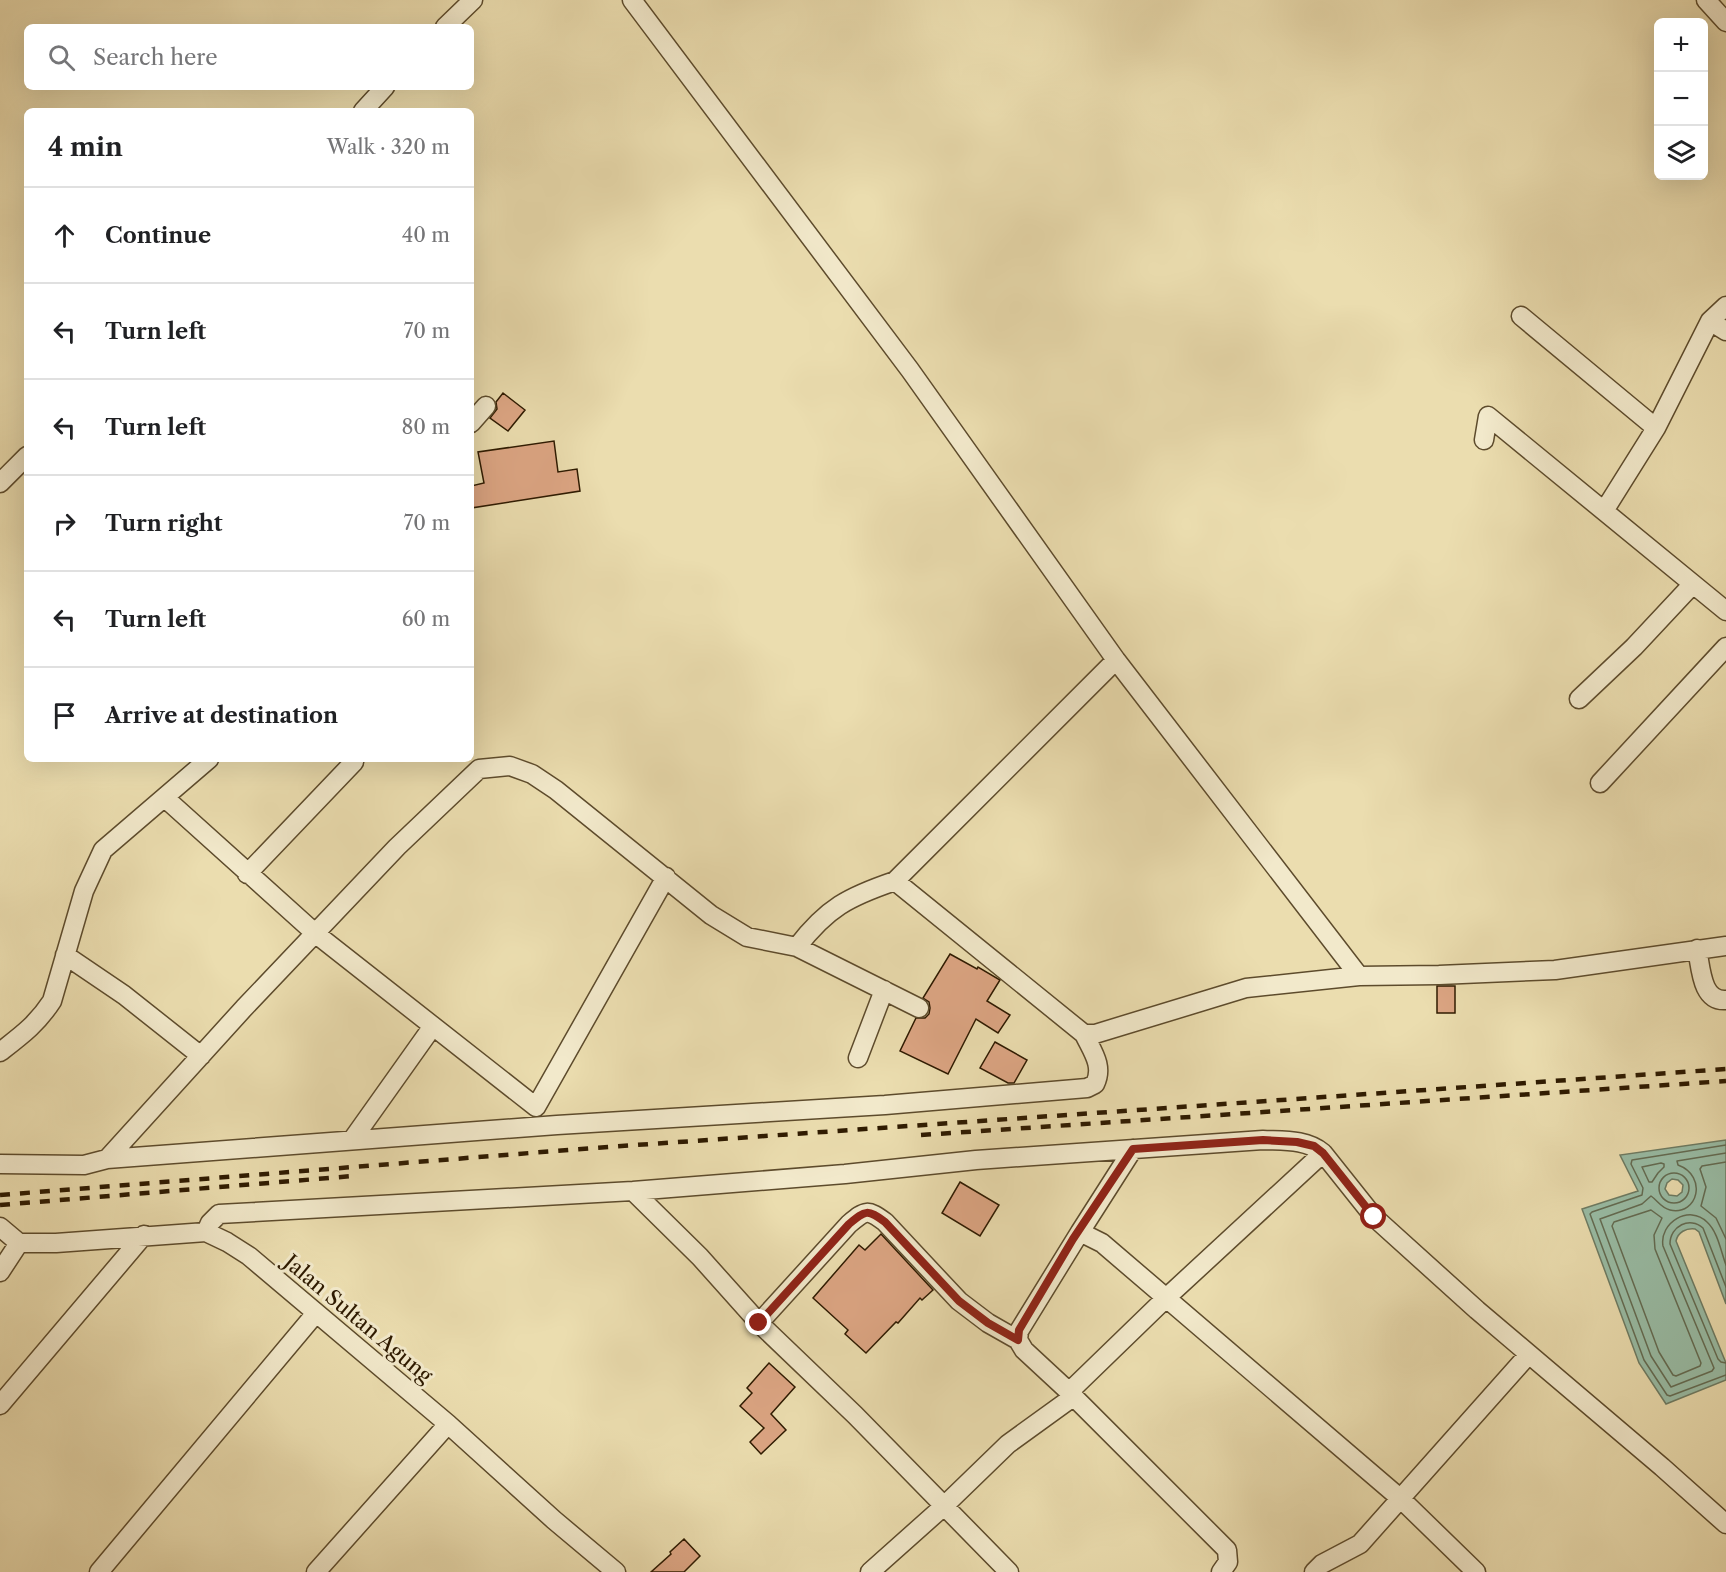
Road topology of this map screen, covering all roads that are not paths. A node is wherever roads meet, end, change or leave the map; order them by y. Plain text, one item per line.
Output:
1 (473, 0) edge
2 (632, 0) edge
3 (1707, 0) edge
4 (1726, 22) edge
5 (448, 24) edge
6 (382, 90) edge
7 (366, 108) edge
8 (1726, 306) edge
9 (1521, 316) dead end
10 (1710, 321) junction
11 (1726, 331) edge
12 (486, 406) dead end
13 (474, 420) edge
14 (1656, 428) junction
15 (1484, 440) dead end
16 (24, 459) edge
17 (0, 483) edge
18 (1604, 511) junction
19 (1692, 585) junction
20 (1726, 611) edge
21 (1726, 647) edge
22 (1116, 660) junction
23 (1579, 699) dead end
24 (206, 762) edge
25 (354, 762) dead end
26 (473, 764) edge
27 (1600, 783) dead end
28 (165, 798) junction
29 (248, 874) junction
30 (666, 877) junction
31 (895, 881) junction
32 (316, 934) junction
33 (1726, 946) edge
34 (796, 947) junction
35 (1697, 949) junction
36 (65, 956) junction
37 (1359, 976) junction
38 (884, 990) junction
39 (1726, 1000) edge
40 (919, 1008) dead end
41 (433, 1026) junction
42 (1084, 1034) junction
43 (0, 1052) edge
44 (201, 1056) junction
45 (858, 1058) dead end
46 (536, 1107) junction
47 (557, 1125) junction
48 (352, 1140) junction
49 (1133, 1149) junction
50 (1323, 1153) junction
51 (107, 1159) junction
52 (0, 1164) edge
53 (633, 1191) junction
54 (0, 1227) edge
55 (206, 1232) junction
56 (1080, 1232) junction
57 (144, 1235) junction
58 (19, 1243) junction
59 (0, 1272) edge
60 (1166, 1298) junction
61 (316, 1313) junction
62 (759, 1323) junction
63 (1018, 1340) junction
64 (1529, 1354) junction
65 (1071, 1394) junction
66 (0, 1406) edge
67 (448, 1424) junction
68 (1401, 1499) junction
69 (944, 1506) junction
70 (1726, 1524) edge
71 (99, 1572) edge
72 (316, 1572) edge
73 (616, 1572) edge
74 (870, 1572) edge
75 (1010, 1572) edge
76 (1221, 1572) edge
77 (1314, 1572) edge
78 (1476, 1572) edge

1 - 5 street
2 - 22 street
3 - 4 street
6 - 7 street
8 - 10 street
9 - 14 street
10 - 11 street
10 - 14 street
12 - 13 street
14 - 18 street
15 - 18 street
16 - 17 street
18 - 19 street
19 - 20 street
19 - 23 street
21 - 27 street
22 - 31 street
22 - 37 street
24 - 28 street
25 - 29 street
26 - 30 street
26 - 32 street
28 - 29 street
28 - 36 street
29 - 32 street
30 - 34 street
30 - 46 street
31 - 34 street
31 - 42 street
32 - 41 street
32 - 44 street
33 - 35 street
34 - 38 street
35 - 37 street
35 - 39 street
36 - 43 street
36 - 44 street
37 - 42 street
38 - 40 street
38 - 45 street
41 - 46 street
41 - 48 street
42 - 47 street
44 - 51 street
46 - 47 street
47 - 48 street
48 - 51 street
49 - 50 street
49 - 53 street
49 - 56 street
50 - 60 street
50 - 64 street
51 - 52 street
53 - 55 street
53 - 62 street
54 - 58 street
55 - 57 street, Jalan Sultan Agung
55 - 61 street, Jalan Sultan Agung
56 - 60 street
56 - 63 street
57 - 58 street, Jalan Sultan Agung
57 - 66 street
58 - 59 street
60 - 65 street
60 - 68 street
61 - 67 street, Jalan Sultan Agung
61 - 71 street
62 - 63 street
62 - 69 street
63 - 65 street
64 - 68 street
64 - 70 street
65 - 69 street
65 - 76 street
67 - 72 street
67 - 73 street, Jalan Sultan Agung
68 - 77 street
68 - 78 street
69 - 74 street
69 - 75 street

